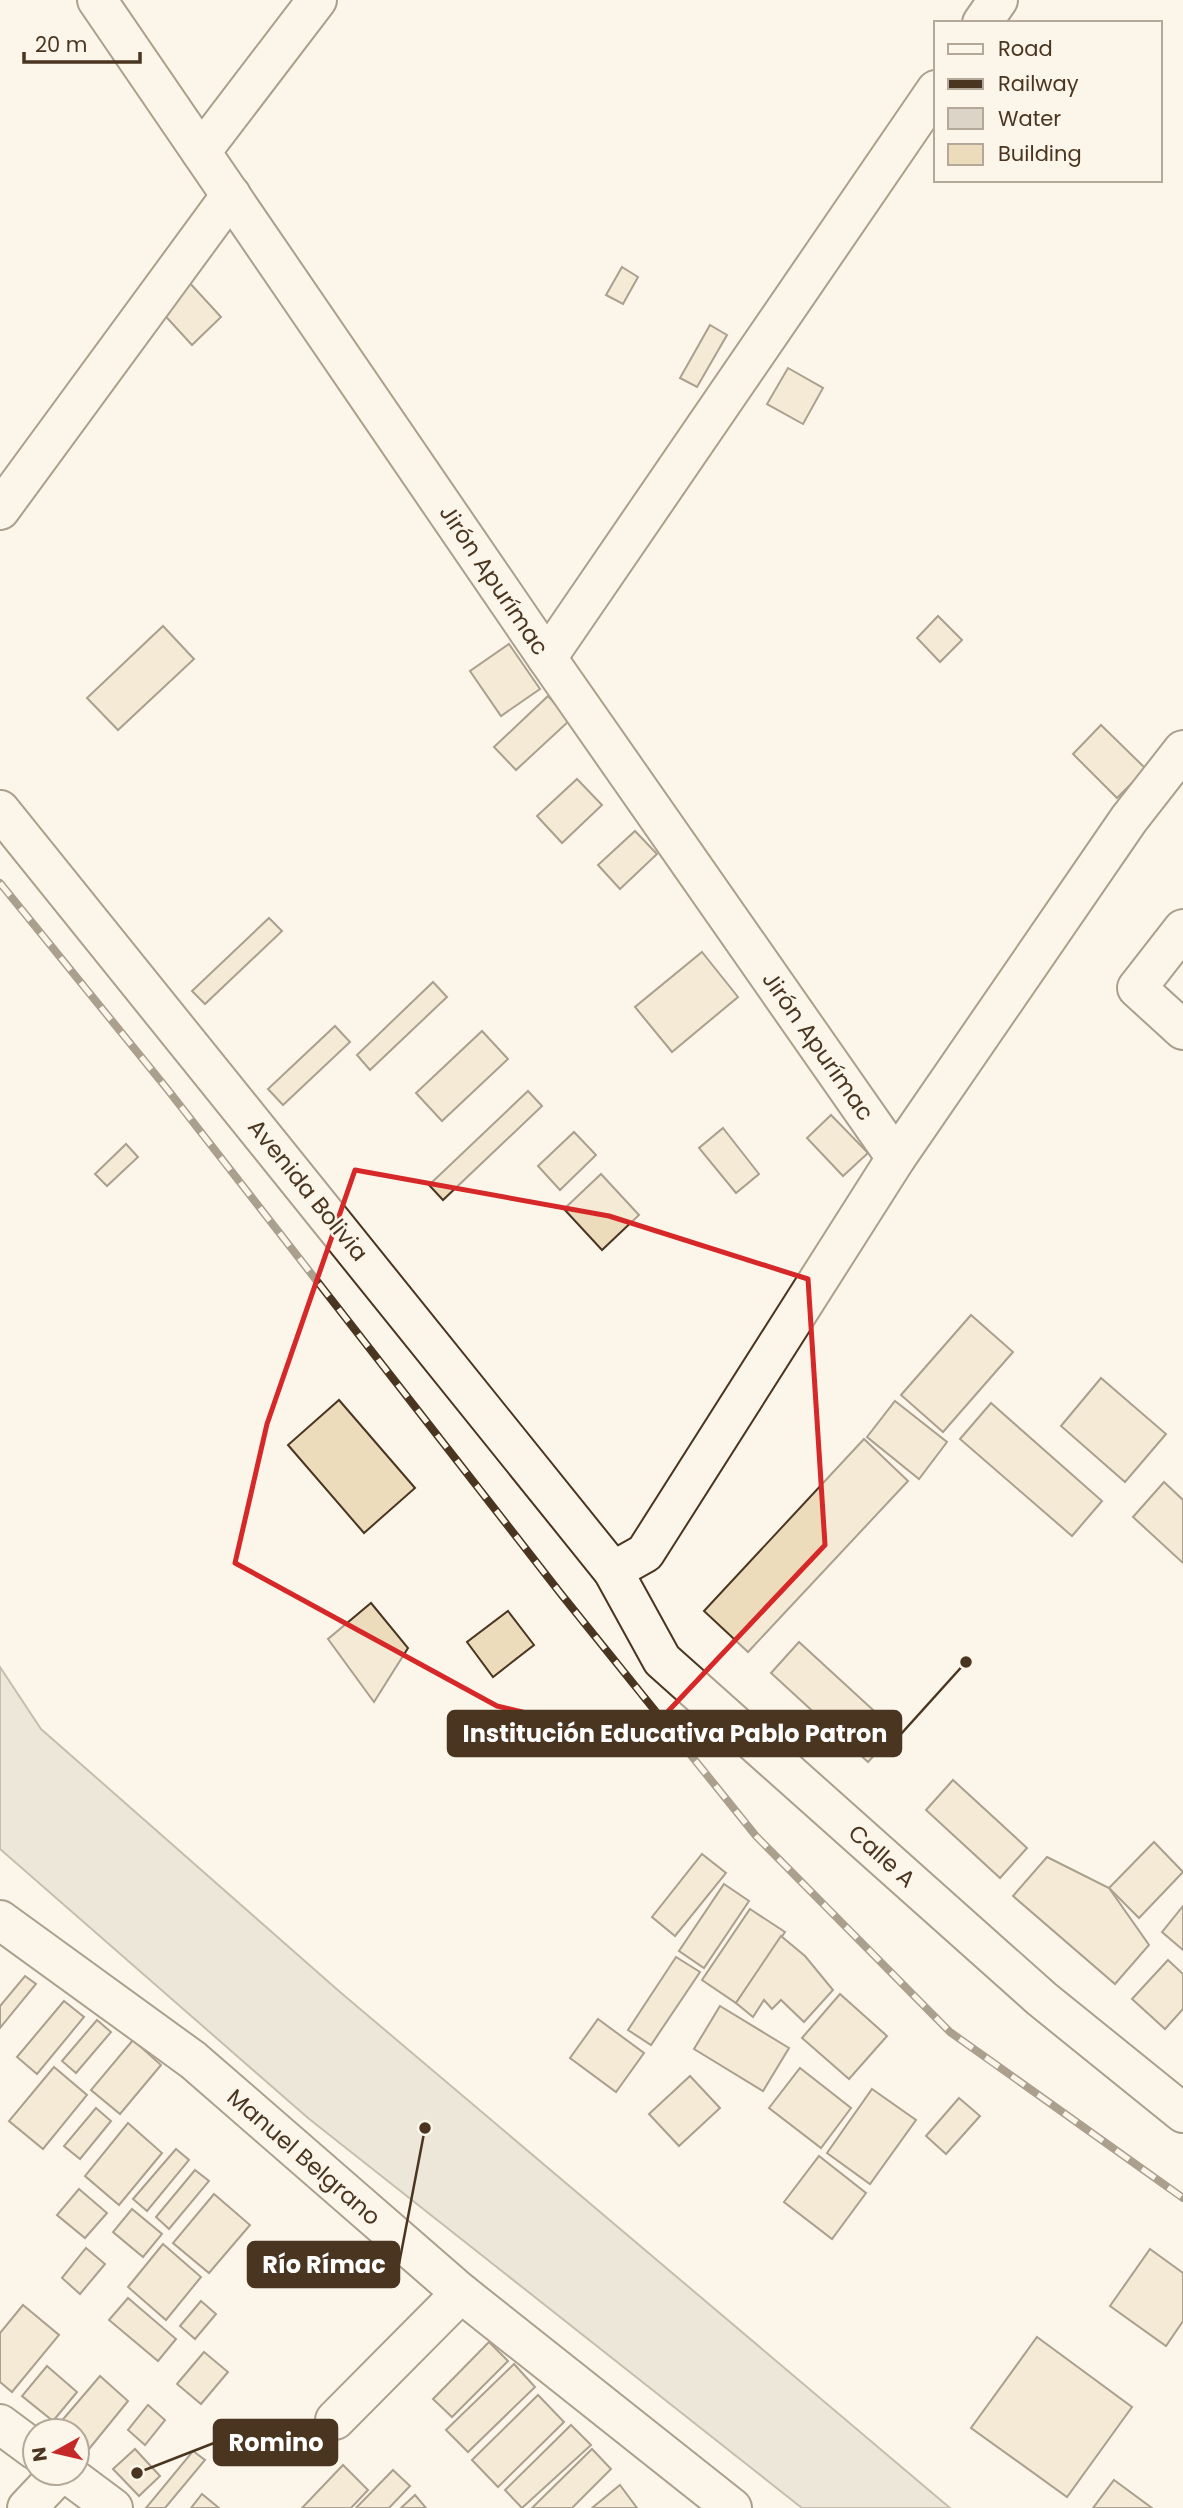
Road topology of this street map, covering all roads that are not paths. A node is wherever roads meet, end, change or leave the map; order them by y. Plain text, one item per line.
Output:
1 (97, 0) edge
2 (317, 0) edge
3 (998, 0) edge
4 (983, 21) edge
5 (934, 93) edge
6 (201, 152) junction
7 (231, 195) junction
8 (0, 510) edge
9 (547, 658) junction
10 (1183, 750) edge
11 (0, 810) edge
12 (1183, 929) edge
13 (1183, 1030) edge
14 (896, 1158) junction
15 (613, 1571) junction
16 (0, 1920) edge
17 (1183, 2113) edge
18 (461, 2293) junction
19 (335, 2420) dead end
20 (0, 2424) edge
21 (21, 2440) edge
22 (47, 2487) edge
23 (85, 2487) edge
24 (27, 2508) edge
25 (113, 2508) edge
26 (732, 2508) edge

1 - 6 main road, Jirón Apurímac
2 - 6 main road
3 - 4 main road
5 - 9 main road
6 - 7 main road, Jirón Apurímac
7 - 8 main road
7 - 9 main road, Jirón Apurímac
9 - 14 main road, Jirón Apurímac
10 - 14 main road
11 - 15 main road, Avenida Bolivia
12 - 13 main road
14 - 15 main road
15 - 17 main road, Calle A
16 - 18 main road, Manuel Belgrano
18 - 19 main road
18 - 26 main road, Manuel Belgrano
20 - 21 main road
22 - 24 main road
23 - 25 main road

